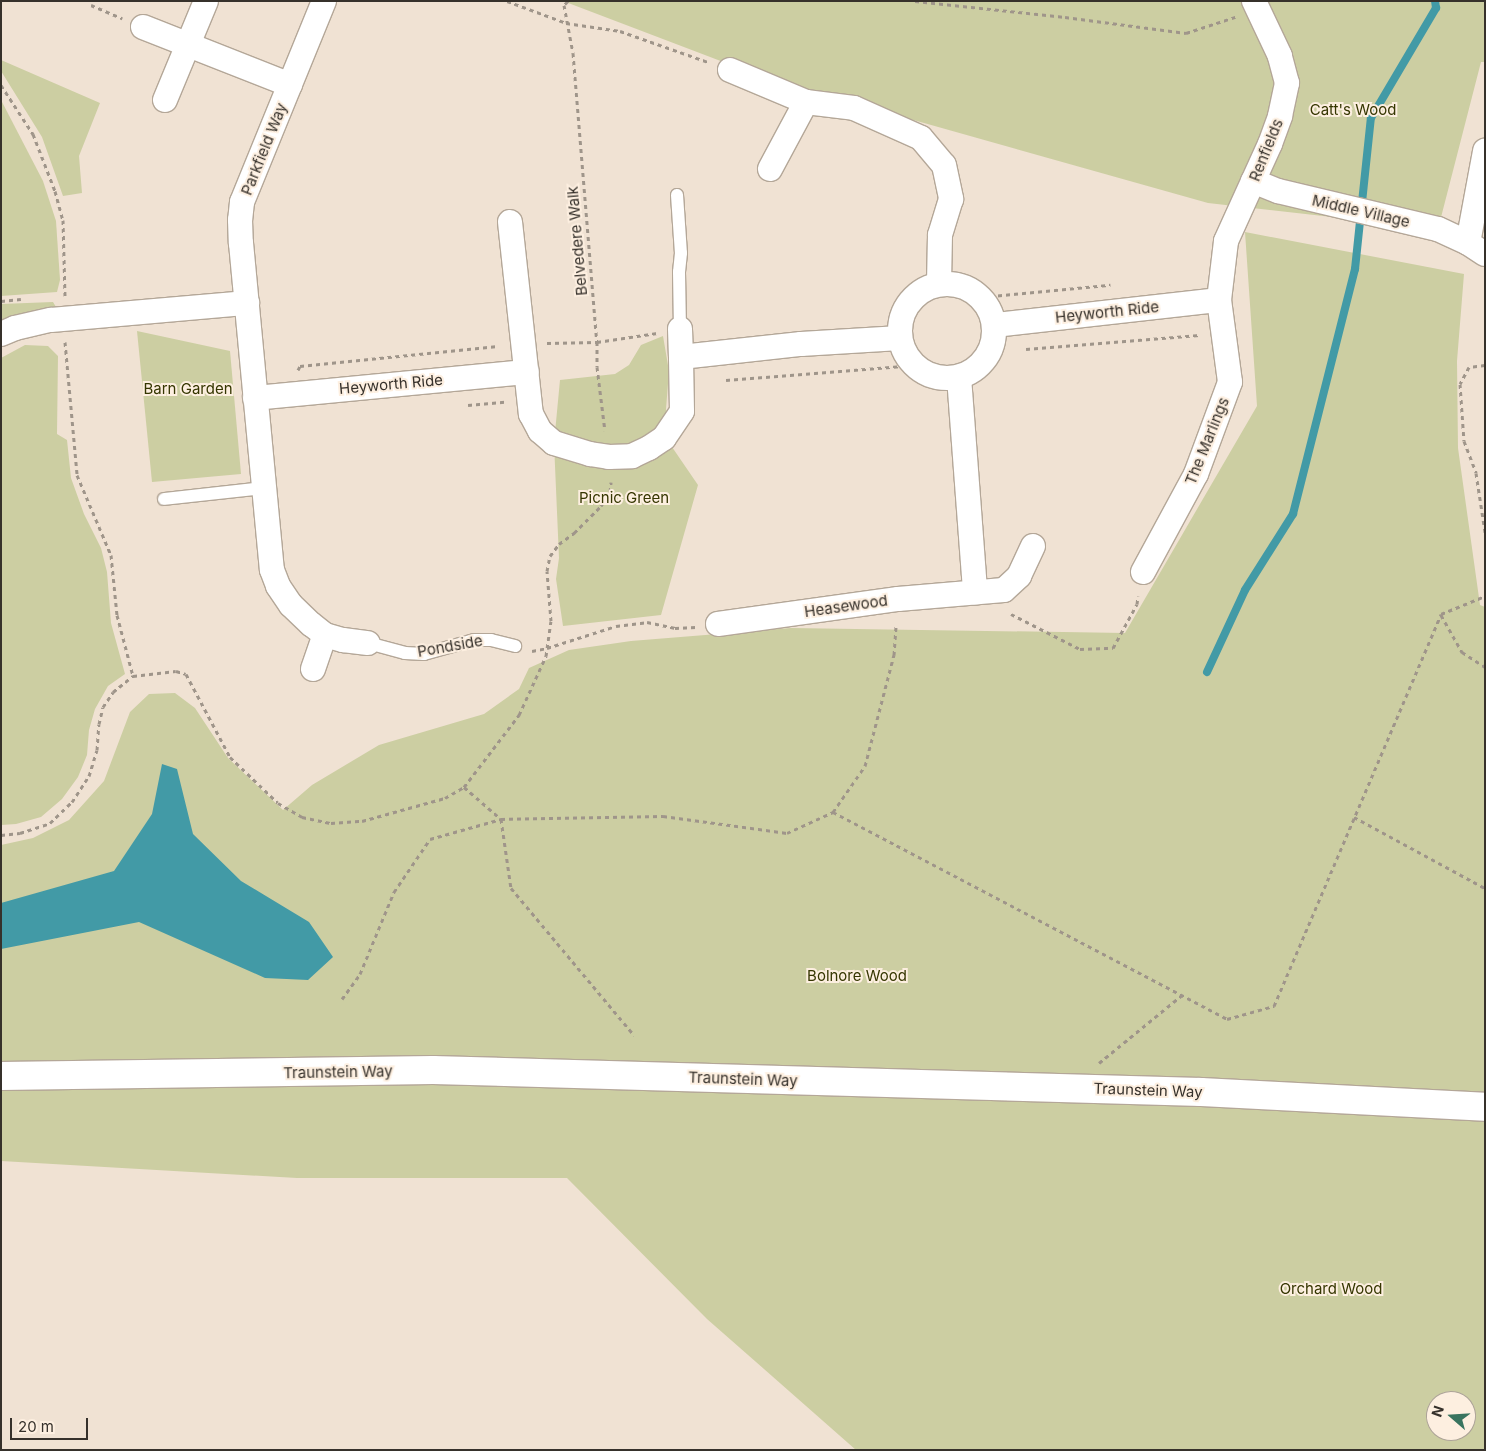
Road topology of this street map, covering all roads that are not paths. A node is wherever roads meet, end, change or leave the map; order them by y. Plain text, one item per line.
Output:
1 (206, 1) edge
2 (324, 1) edge
3 (1256, 5) edge
4 (143, 27) road end
5 (188, 45) junction
6 (730, 70) road end
7 (290, 84) junction
8 (165, 100) dead end
9 (806, 102) junction
10 (1485, 151) edge
11 (770, 170) dead end
12 (1253, 181) junction
13 (677, 195) dead end
14 (510, 222) dead end
15 (1476, 248) edge
16 (939, 283) junction
17 (1219, 300) junction
18 (247, 303) junction
19 (995, 325) junction
20 (680, 329) joint
21 (1, 334) edge
22 (900, 338) junction
23 (681, 357) junction
24 (528, 372) junction
25 (959, 377) junction
26 (255, 398) junction
27 (264, 488) junction
28 (164, 499) dead end
29 (1033, 546) dead end
30 (1143, 572) road end
31 (975, 592) junction
32 (718, 624) road end
33 (325, 635) junction
34 (368, 644) joint
35 (515, 646) dead end
36 (313, 669) dead end
37 (1, 1076) edge
38 (1485, 1107) edge

1 - 5 street
2 - 7 street, Parkfield Way
3 - 12 street, Renfields
4 - 5 street
5 - 7 street
5 - 8 street
6 - 9 street
7 - 18 street, Parkfield Way
9 - 11 street
9 - 16 street
10 - 15 street, Middle Village
12 - 15 street, Middle Village
12 - 17 street, Renfields
13 - 20 lane
14 - 24 street
16 - 19 street
16 - 22 street
17 - 19 street, Heyworth Ride
17 - 30 street, The Marlings
18 - 21 street
18 - 26 street, Parkfield Way
19 - 25 street
20 - 23 street
22 - 23 street
22 - 25 street
23 - 24 street
24 - 26 street, Heyworth Ride
25 - 31 street
26 - 27 street, Pondside
27 - 28 lane
27 - 33 street, Pondside
29 - 31 street, Heasewood
31 - 32 street, Heasewood
33 - 34 street, Pondside
33 - 36 street
34 - 35 lane, Pondside
37 - 38 highway, Traunstein Way

